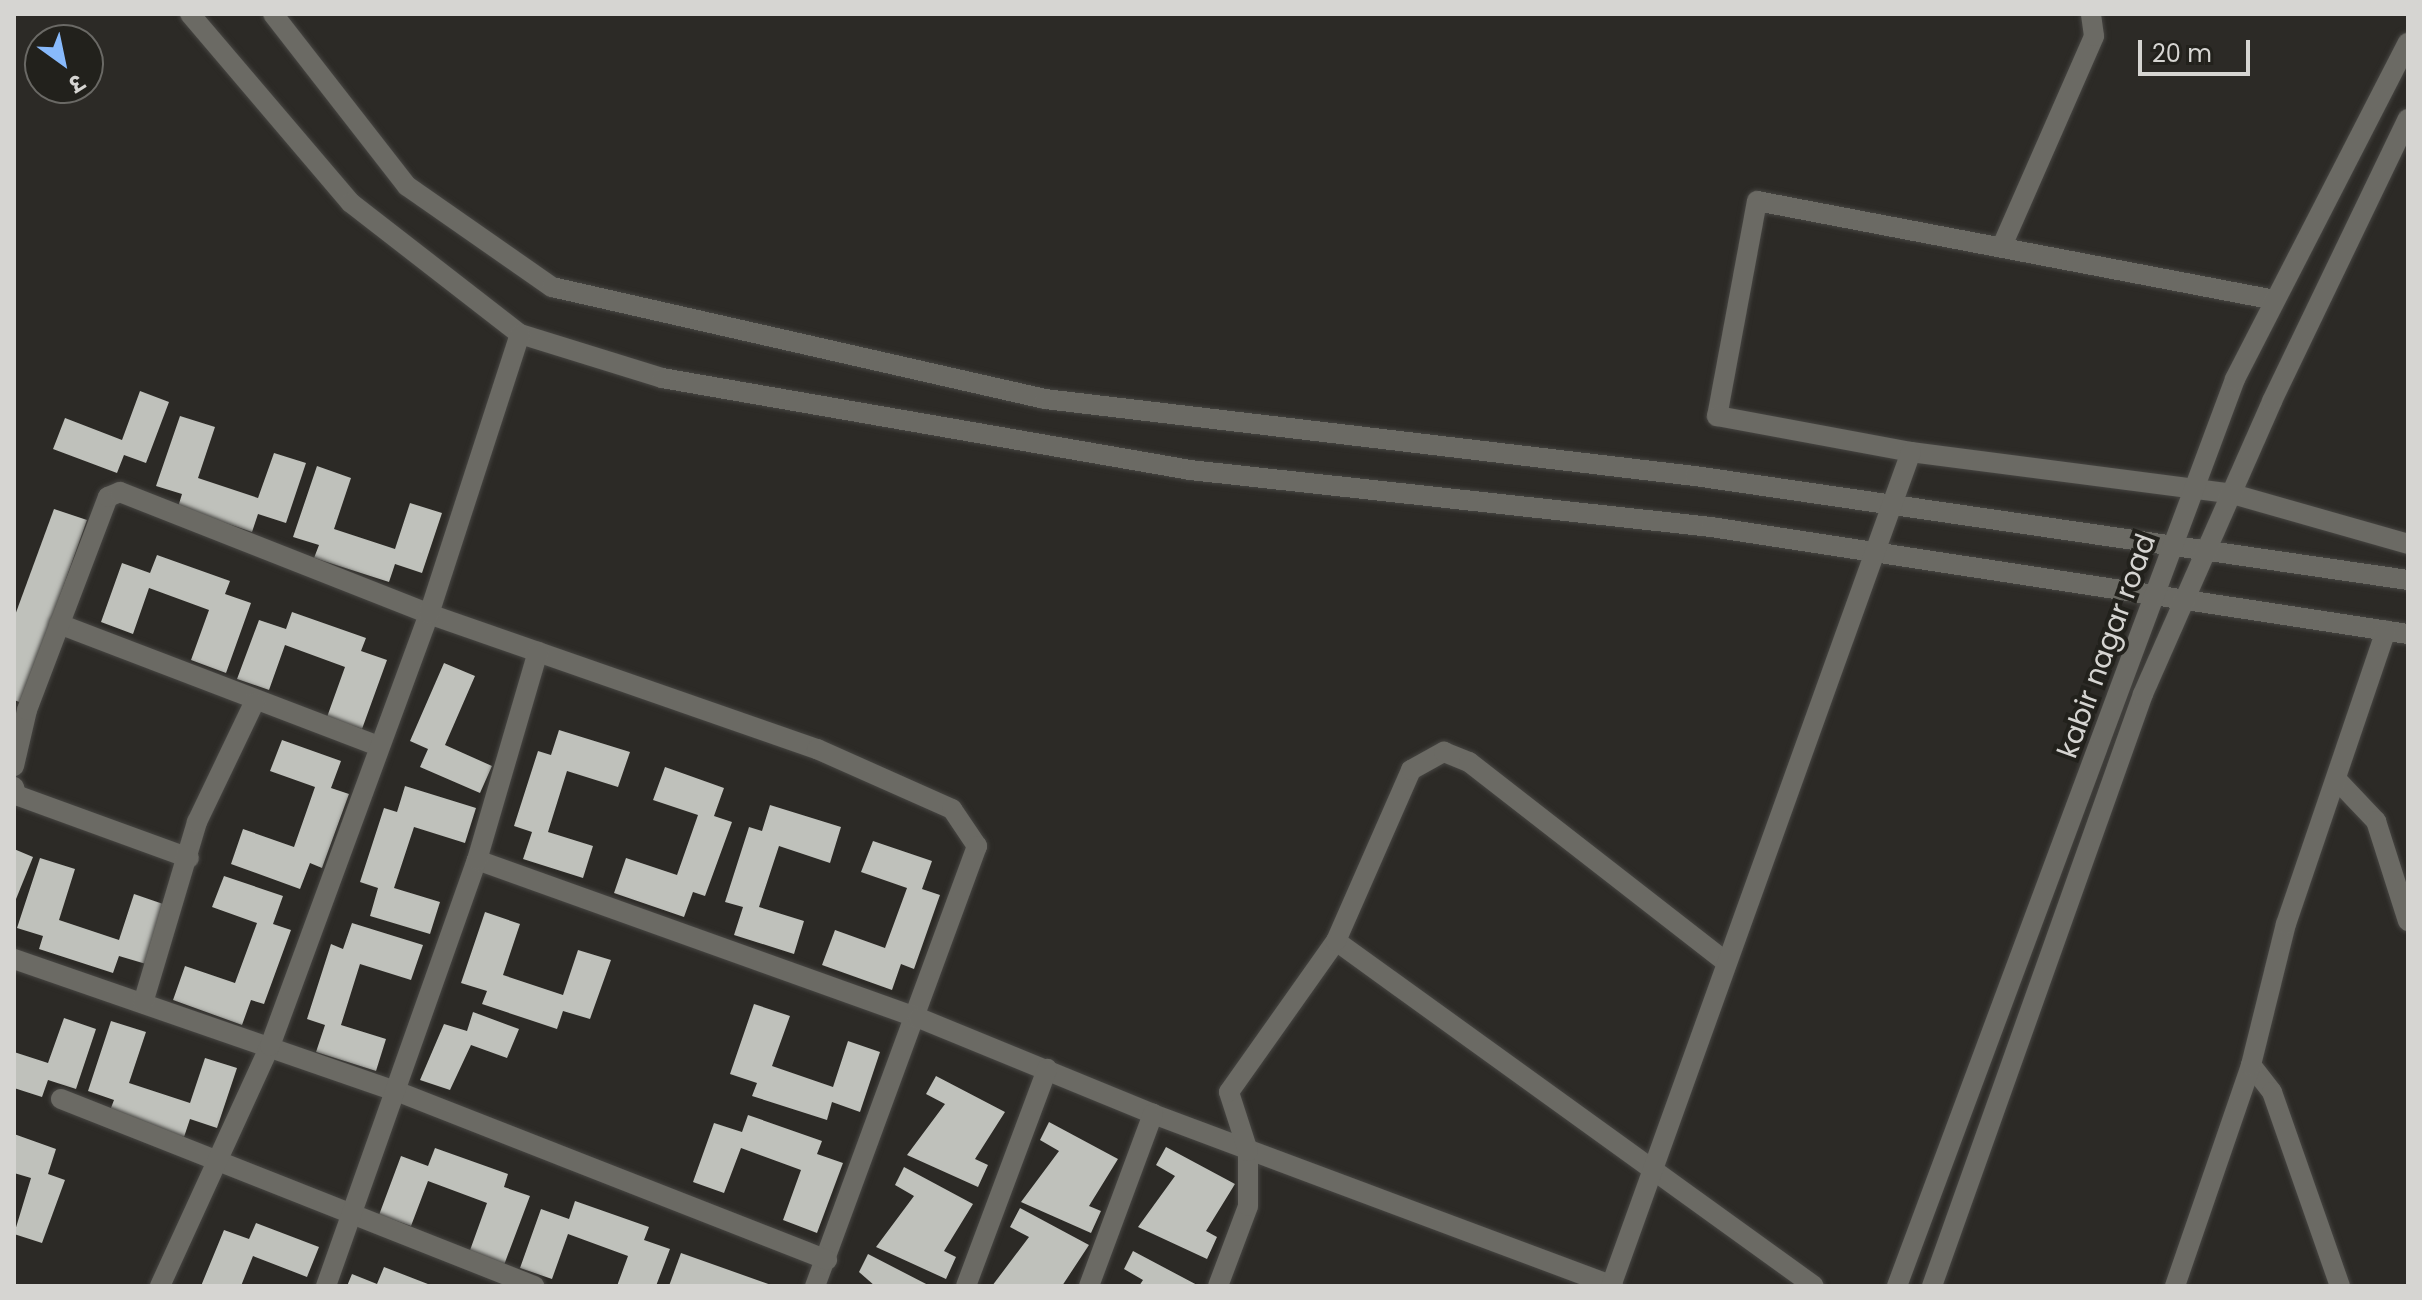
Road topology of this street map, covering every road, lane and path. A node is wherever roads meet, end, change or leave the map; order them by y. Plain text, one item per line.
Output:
1 (190, 14) edge
2 (273, 14) edge
3 (2091, 14) edge
4 (2408, 43) edge
5 (2408, 119) edge
6 (2002, 246) junction
7 (2275, 300) junction
8 (520, 334) junction
9 (1911, 452) junction
10 (2197, 489) junction
11 (2233, 494) junction
12 (1893, 504) junction
13 (2408, 544) edge
14 (2173, 545) junction
15 (2208, 550) junction
16 (1875, 554) junction
17 (2408, 580) edge
18 (2153, 599) junction
19 (2184, 604) junction
20 (429, 614) junction
21 (59, 624) junction
22 (2386, 631) junction
23 (2408, 634) edge
24 (538, 652) junction
25 (254, 703) junction
26 (378, 746) junction
27 (14, 766) edge
28 (2337, 780) junction
29 (14, 787) edge
30 (189, 858) junction
31 (477, 860) junction
32 (2408, 921) edge
33 (1336, 941) junction
34 (14, 959) edge
35 (1726, 962) junction
36 (143, 1003) junction
37 (919, 1018) junction
38 (270, 1046) junction
39 (2251, 1065) junction
40 (1047, 1069) junction
41 (396, 1091) junction
42 (61, 1099) dead end
43 (1153, 1114) junction
44 (1248, 1151) junction
45 (224, 1160) junction
46 (1657, 1166) junction
47 (352, 1218) junction
48 (827, 1260) junction
49 (160, 1286) edge
50 (326, 1286) edge
51 (534, 1286) edge
52 (815, 1286) edge
53 (966, 1286) edge
54 (1089, 1286) edge
55 (1218, 1286) edge
56 (1612, 1286) edge
57 (1814, 1286) edge
58 (1897, 1286) edge
59 (1932, 1286) edge
60 (2175, 1286) edge
61 (2340, 1286) edge

1 - 8 street
2 - 12 street
3 - 6 street
4 - 7 street, kabir nagar road
5 - 11 street
6 - 7 street
6 - 9 street
7 - 10 street, kabir nagar road
8 - 16 street
8 - 20 street
9 - 10 street
9 - 12 street
10 - 11 street
10 - 14 street, kabir nagar road
11 - 13 street
11 - 15 street
12 - 14 street
12 - 16 street
14 - 15 street
14 - 18 street, kabir nagar road
15 - 17 street
15 - 19 street
16 - 18 street
16 - 35 street
18 - 19 street
18 - 58 street, kabir nagar road
19 - 22 street
19 - 59 street
20 - 21 street
20 - 24 street
20 - 26 street
21 - 25 street
21 - 27 street
22 - 23 street
22 - 28 street
24 - 31 street
24 - 37 street
25 - 26 street
25 - 30 street
26 - 38 street
28 - 32 street
28 - 39 street
29 - 30 street
30 - 36 street
31 - 37 street
31 - 41 street
33 - 35 street
33 - 44 street
33 - 46 street
34 - 36 street
35 - 46 street
36 - 38 street
37 - 40 street
37 - 48 street
38 - 41 street
38 - 45 street
39 - 60 street
39 - 61 street
40 - 43 street
40 - 53 street
41 - 47 street
41 - 48 street
42 - 45 street
43 - 44 street
43 - 54 street
44 - 55 street
44 - 56 street
45 - 47 street
45 - 49 street
46 - 56 street
46 - 57 street
47 - 50 street
47 - 51 street
48 - 52 street

